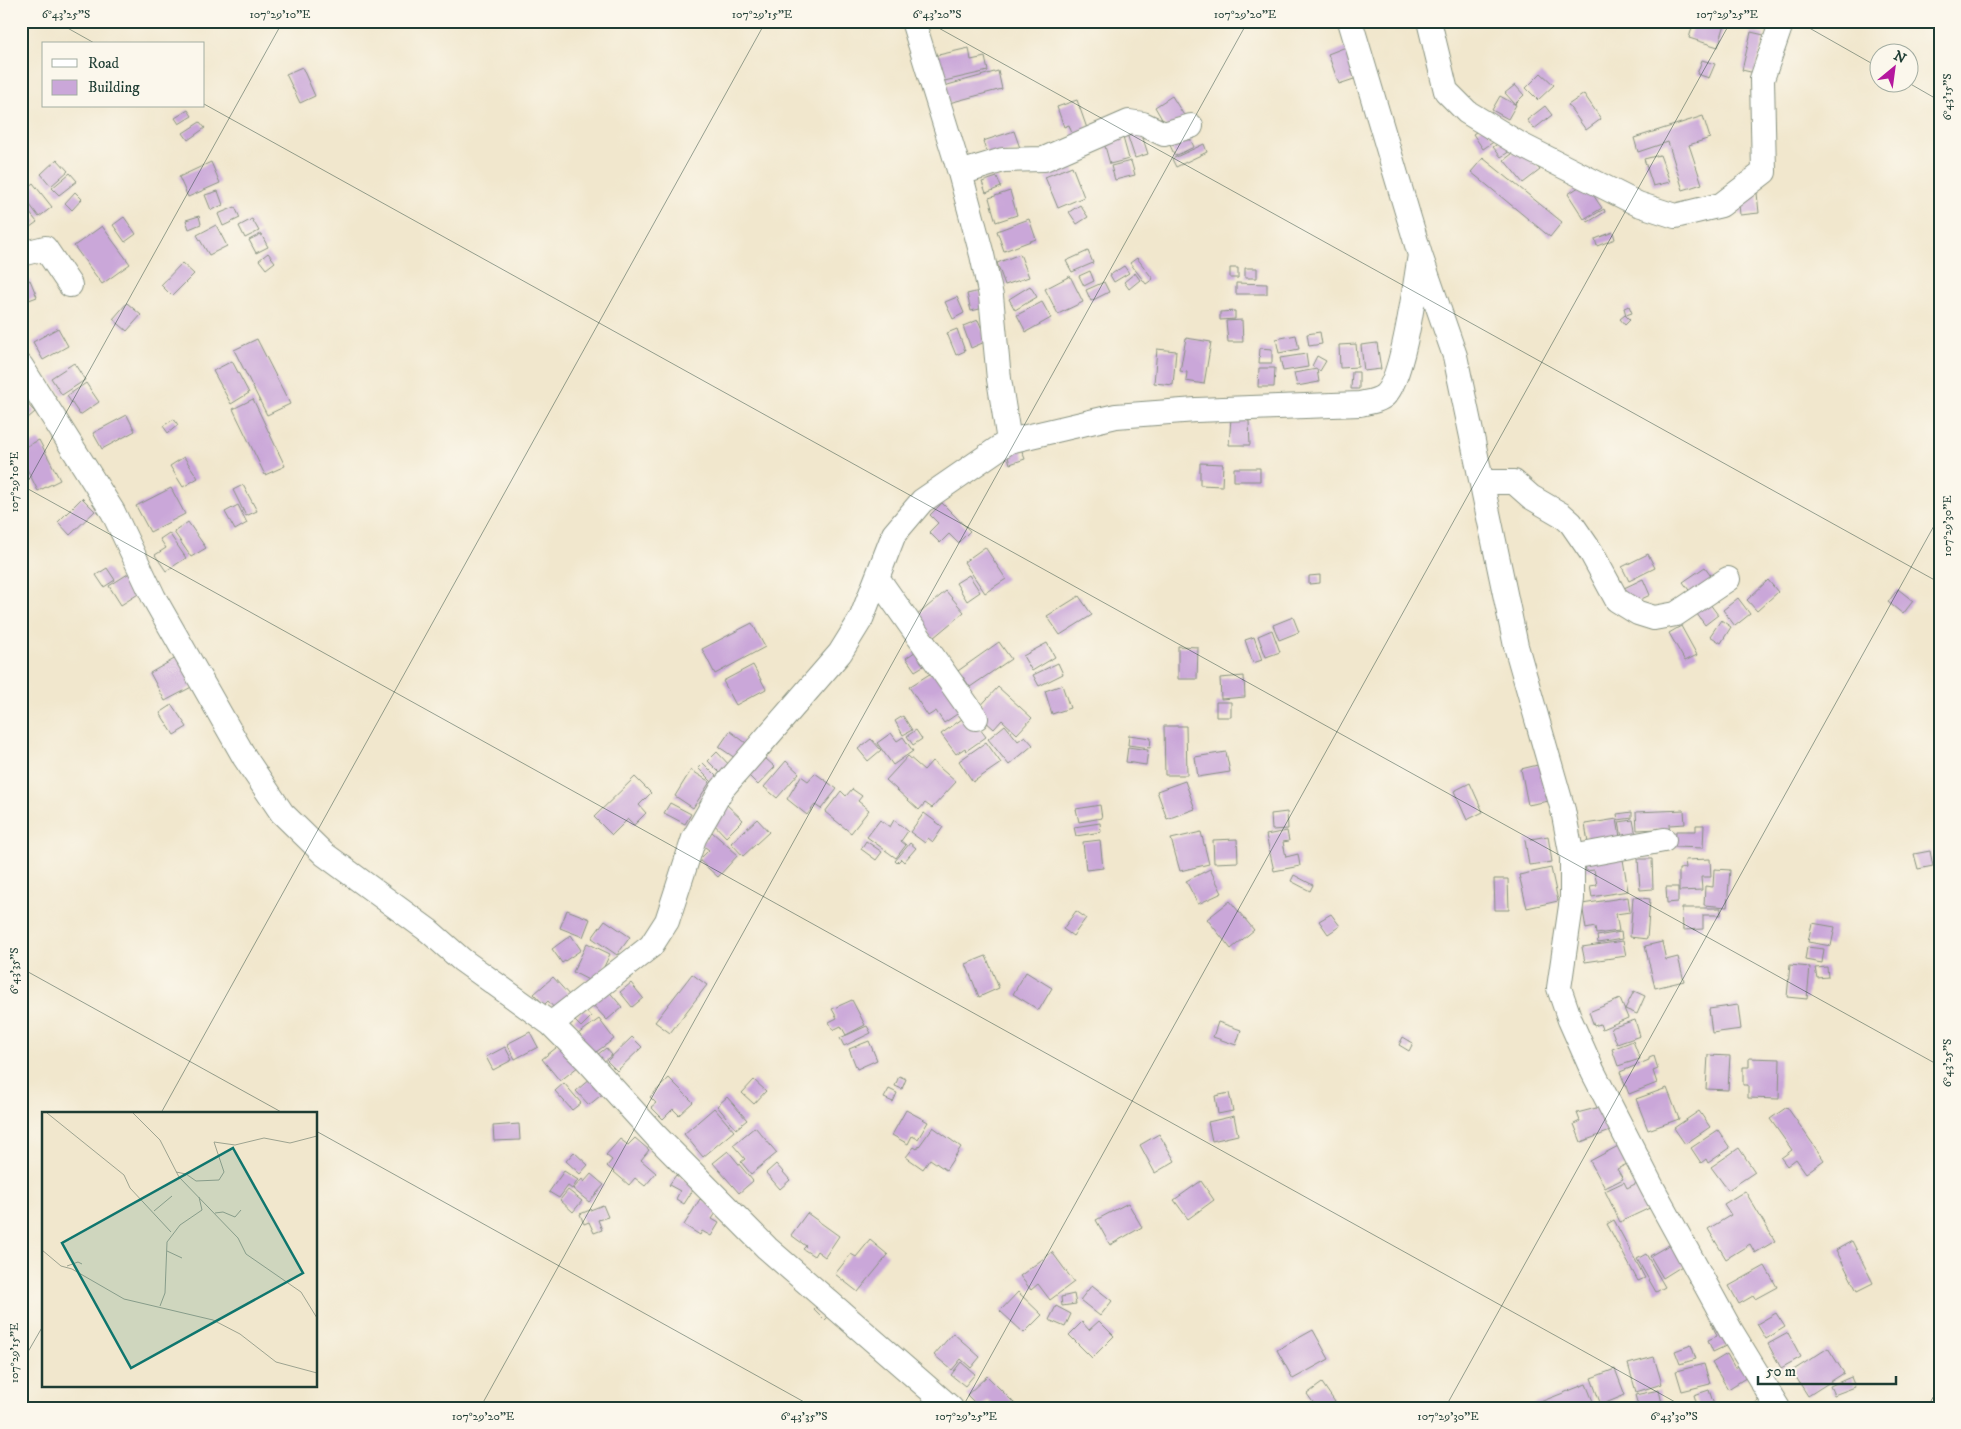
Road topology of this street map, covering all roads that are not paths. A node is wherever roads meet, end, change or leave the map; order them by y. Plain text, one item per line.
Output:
1 (913, 21) edge
2 (1350, 21) edge
3 (1429, 21) edge
4 (1782, 21) edge
5 (1191, 126) dead end
6 (960, 173) junction
7 (21, 254) edge
8 (1420, 255) junction
9 (70, 285) dead end
10 (21, 366) edge
11 (1009, 441) junction
12 (1482, 482) junction
13 (878, 579) junction
14 (1728, 579) dead end
15 (976, 718) dead end
16 (1664, 840) dead end
17 (1572, 857) junction
18 (551, 1024) junction
19 (951, 1408) edge
20 (1778, 1408) edge

1 - 6 street
2 - 8 street
3 - 4 street
5 - 6 street
6 - 11 street
7 - 9 street
8 - 11 street
8 - 12 street
10 - 18 street
11 - 13 street
12 - 14 street
12 - 17 street
13 - 15 street
13 - 18 street
16 - 17 street
17 - 20 street
18 - 19 street

